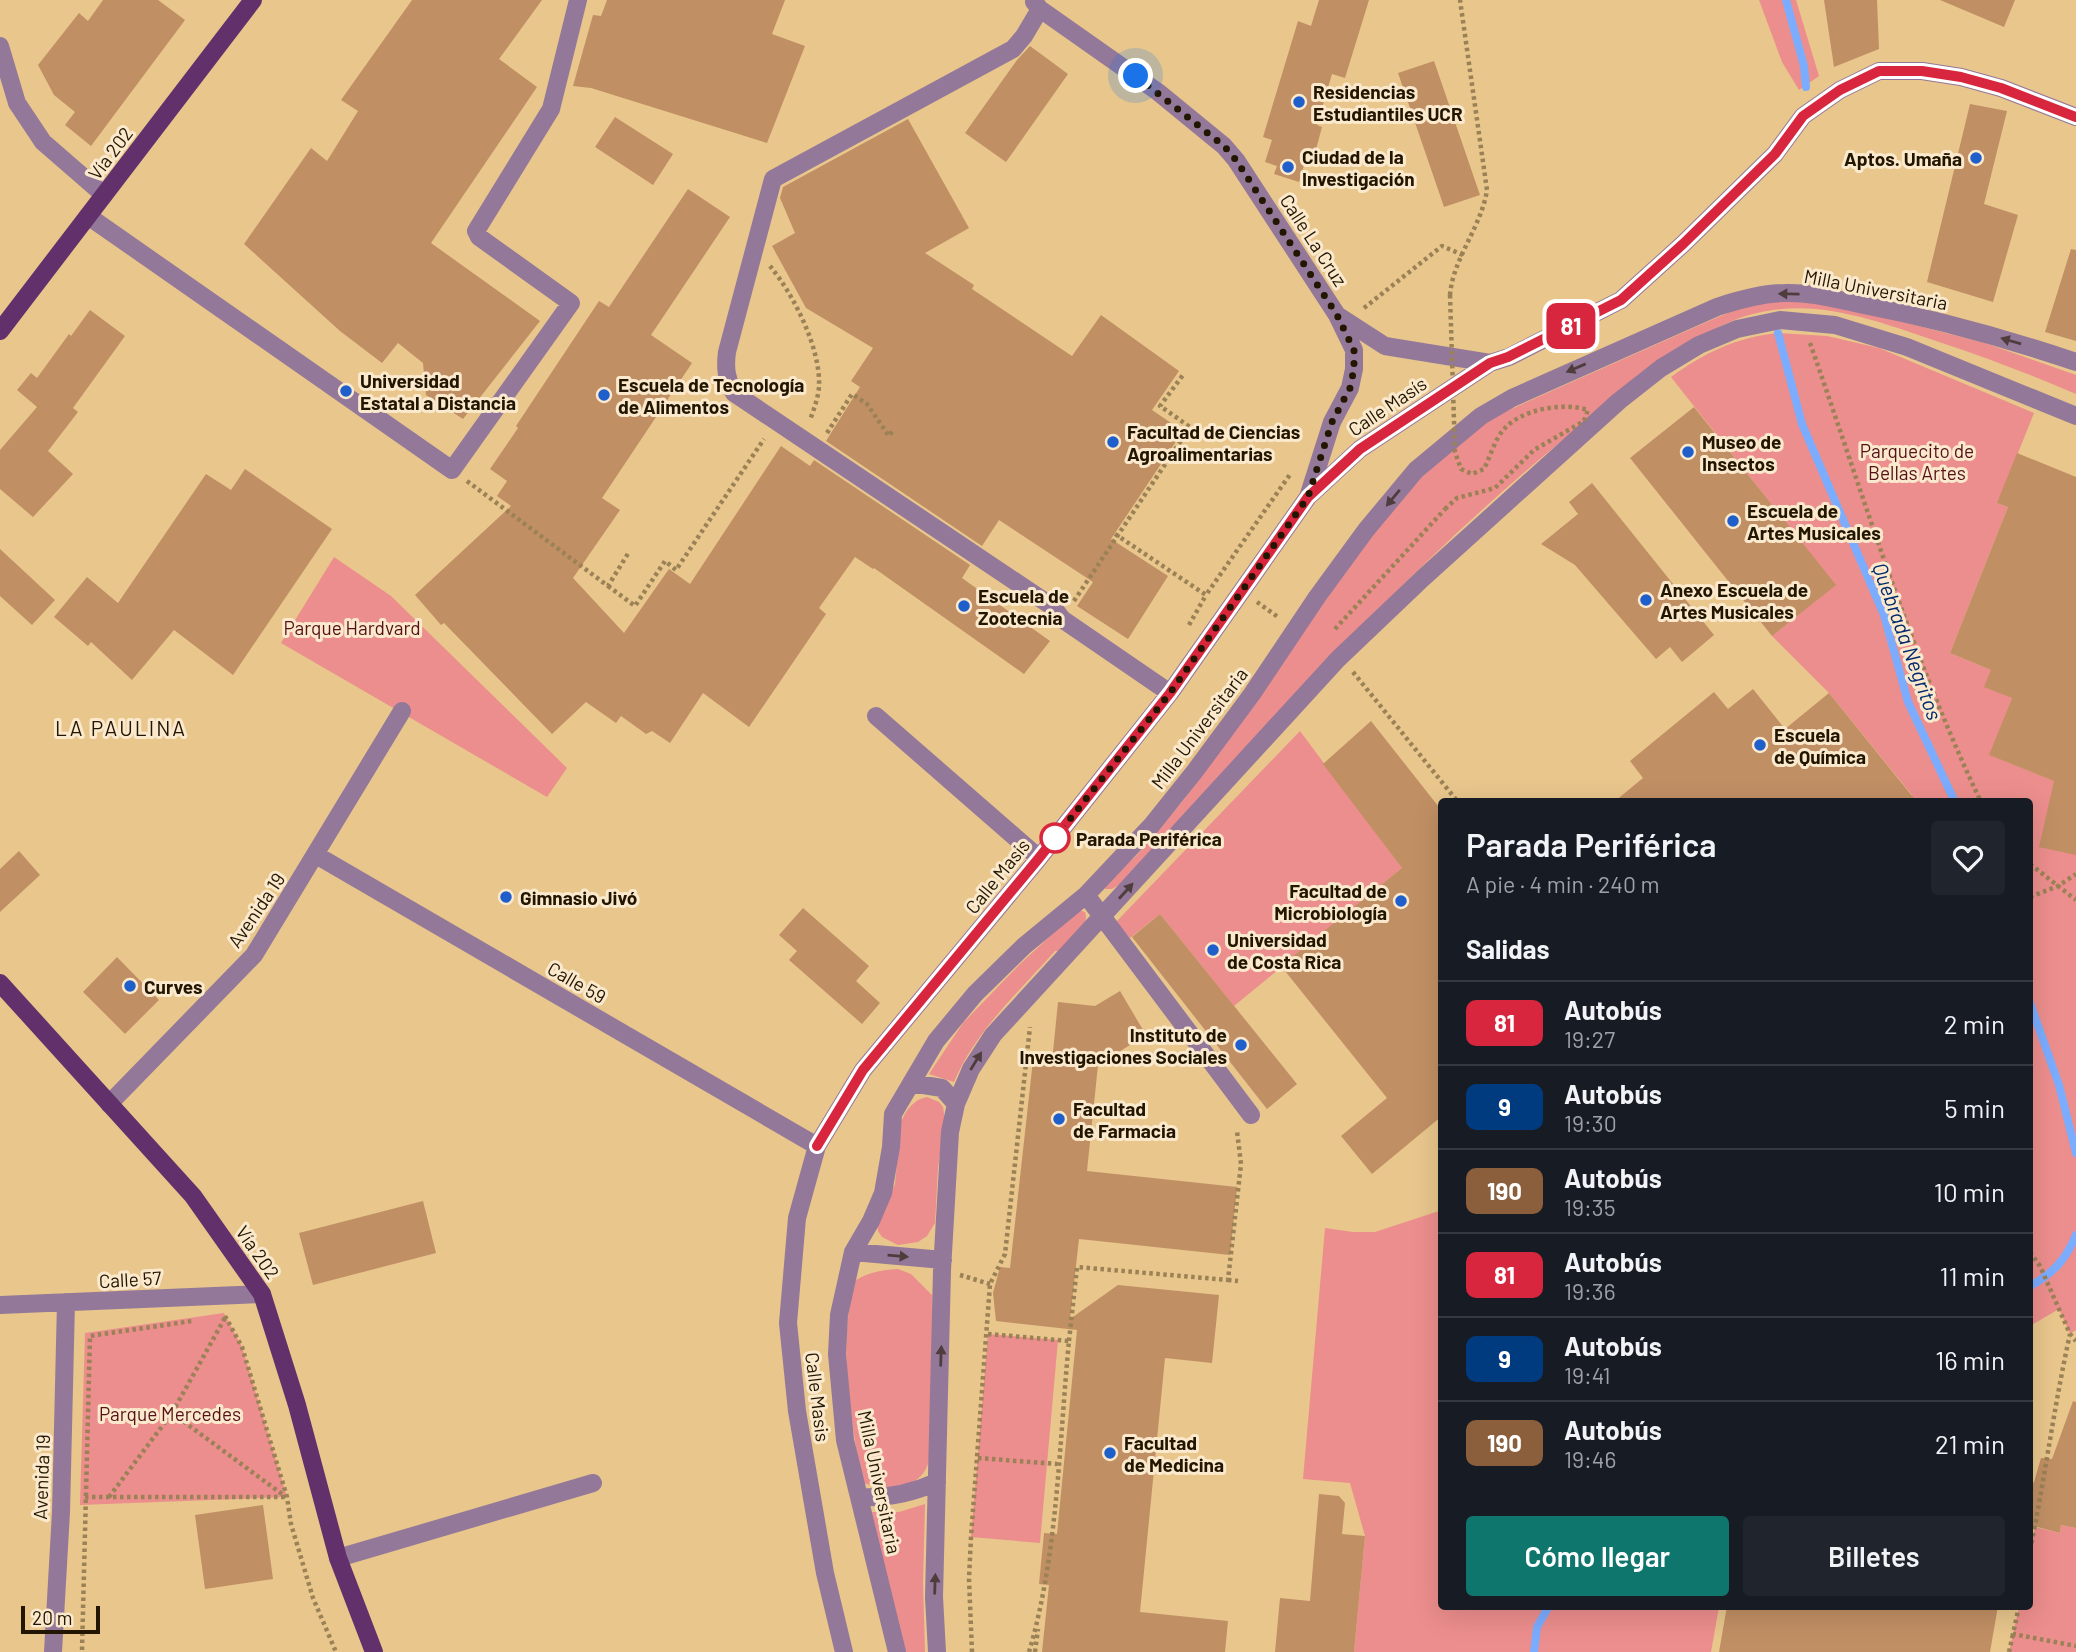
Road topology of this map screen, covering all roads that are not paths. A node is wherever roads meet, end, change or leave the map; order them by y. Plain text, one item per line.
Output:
1 (253, 0) edge
2 (578, 0) edge
3 (1036, 4) edge
4 (0, 46) edge
5 (2076, 117) edge
6 (104, 195) junction
7 (88, 216) junction
8 (1342, 319) junction
9 (0, 331) edge
10 (2076, 362) edge
11 (1490, 363) junction
12 (2076, 416) edge
13 (1308, 497) junction
14 (1170, 693) junction
15 (402, 712) dead end
16 (876, 716) dead end
17 (316, 855) junction
18 (1039, 858) junction
19 (1086, 895) junction
20 (1102, 918) junction
21 (0, 983) edge
22 (911, 1083) junction
23 (109, 1104) junction
24 (956, 1104) junction
25 (1251, 1115) dead end
26 (817, 1146) junction
27 (853, 1252) junction
28 (943, 1261) junction
29 (262, 1294) junction
30 (66, 1302) junction
31 (0, 1305) edge
32 (937, 1482) junction
33 (593, 1483) dead end
34 (859, 1497) junction
35 (338, 1558) junction
36 (53, 1652) edge
37 (374, 1652) edge
38 (844, 1652) edge
39 (897, 1652) edge
40 (937, 1652) edge

1 - 6 main road, Vía 202
2 - 7 street
3 - 8 street, Calle La Cruz
3 - 14 street
4 - 6 street
5 - 11 street, Calle Masís
6 - 7 main road, Vía 202
7 - 9 main road, Vía 202
8 - 11 street, Calle La Cruz
8 - 13 street, Calle La Cruz
10 -> 19 street, Milla Universitaria
11 - 13 street, Calle Masís
20 -> 12 street
13 - 14 street, Calle Masís
14 - 18 street, Calle Masís
15 - 17 street, Avenida 19
16 - 18 street
17 - 23 street, Avenida 19
17 - 26 street, Calle 59
18 - 26 street, Calle Masís
19 - 20 street
19 - 22 street, Milla Universitaria
24 -> 20 street
20 - 25 street
21 - 23 main road, Vía 202
22 - 24 street
22 - 27 street, Milla Universitaria
23 - 29 main road, Vía 202
24 - 28 street
26 - 38 street, Calle Masis
27 -> 28 street
27 - 34 street, Milla Universitaria
32 -> 28 street
29 - 30 street, Calle 57
29 - 35 main road, Vía 202
30 - 31 street, Calle 57
30 - 36 street, Avenida 19
32 - 34 street
40 -> 32 street
33 - 35 street
34 - 39 street, Milla Universitaria
35 - 37 main road, Vía 202

